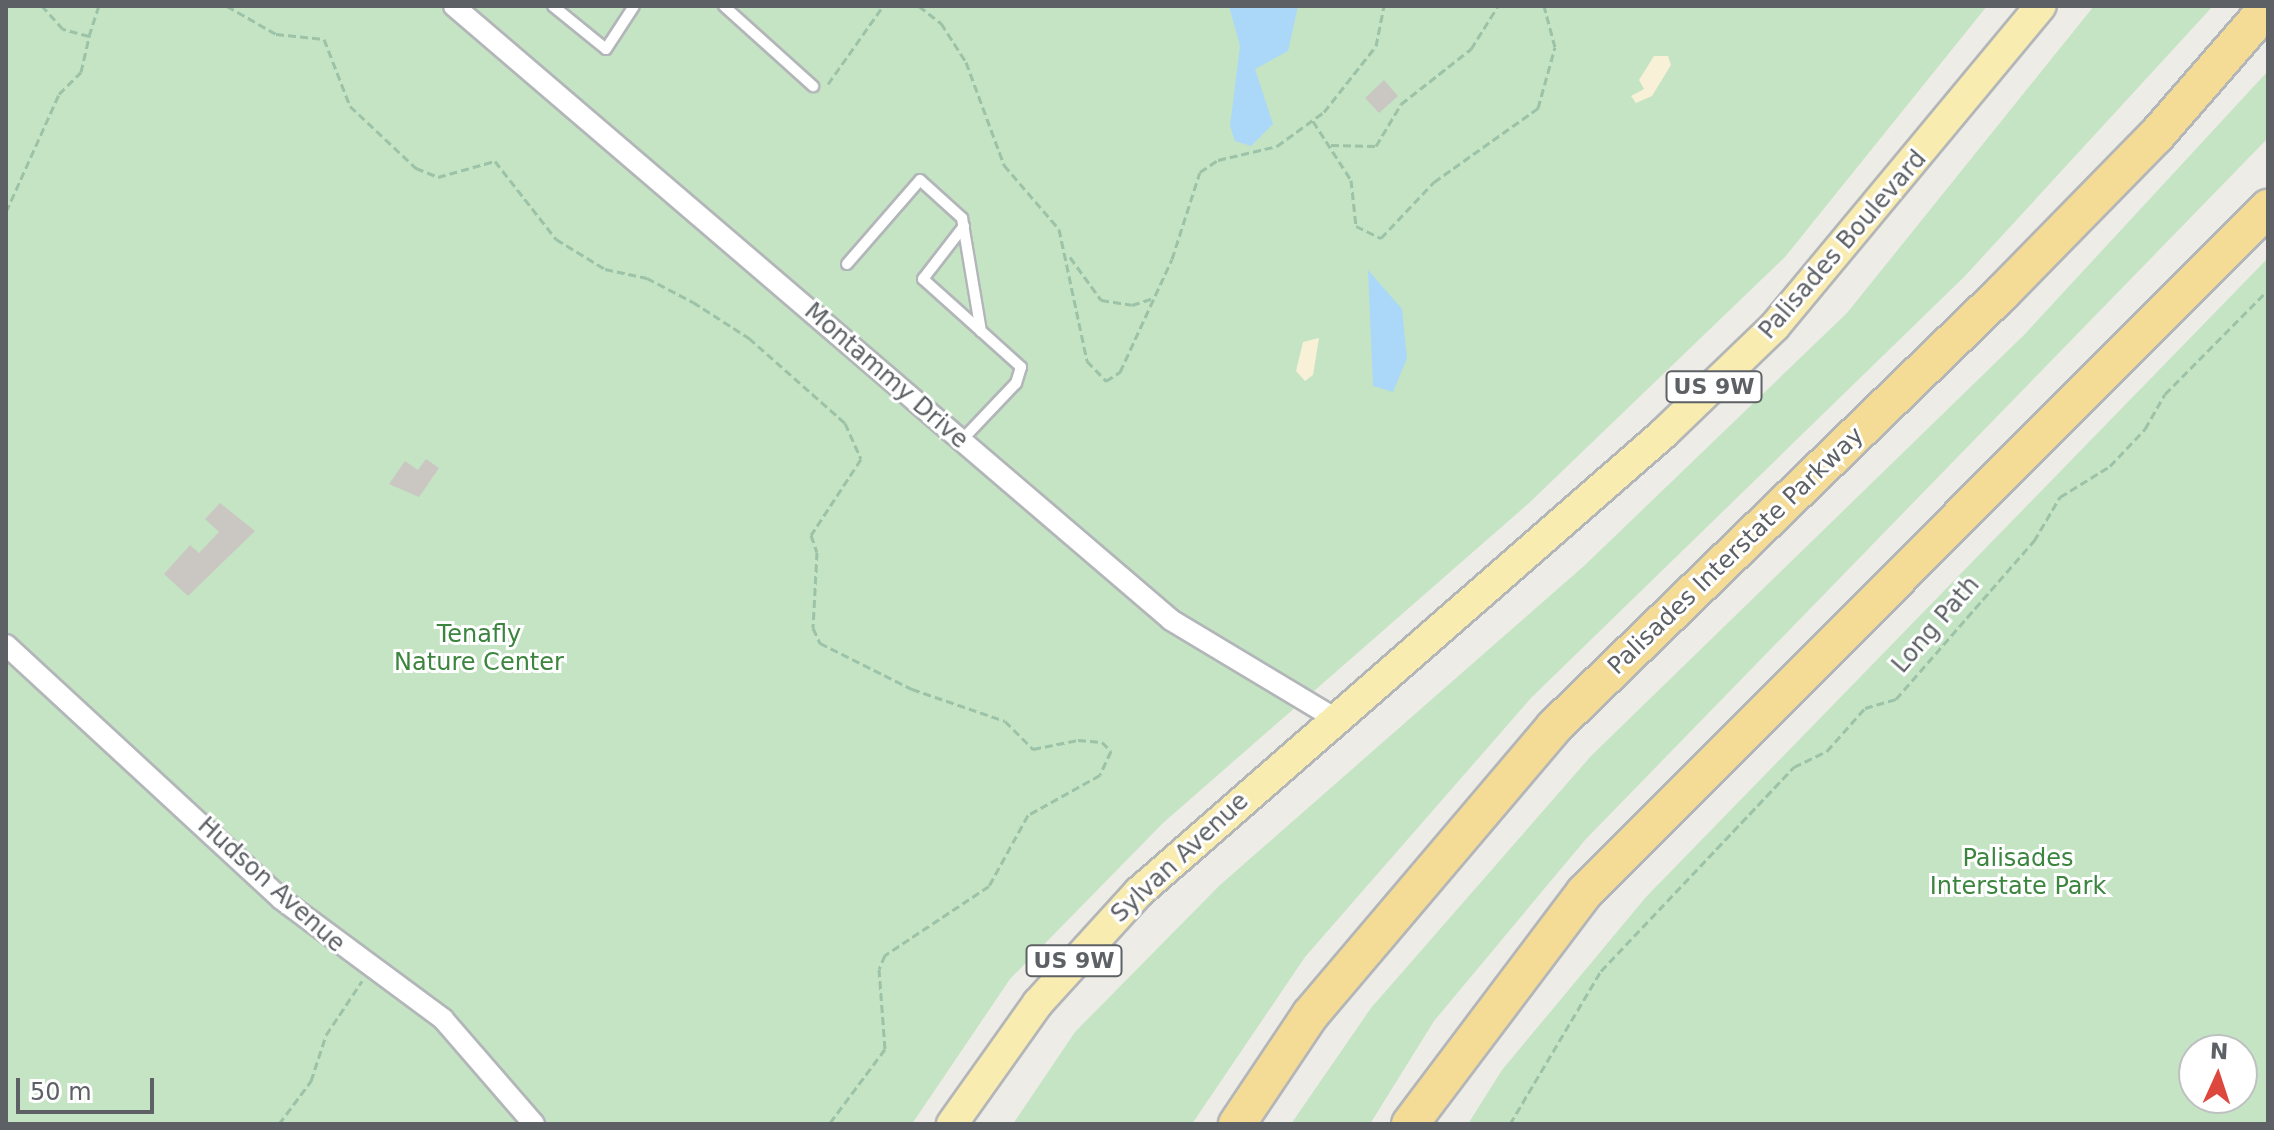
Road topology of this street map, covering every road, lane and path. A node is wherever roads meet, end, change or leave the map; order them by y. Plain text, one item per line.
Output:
1 (42, 6) edge
2 (99, 6) edge
3 (227, 6) edge
4 (454, 6) edge
5 (553, 6) edge
6 (634, 6) edge
7 (724, 6) edge
8 (883, 6) edge
9 (919, 6) edge
10 (1384, 6) edge
11 (1498, 6) edge
12 (1544, 6) edge
13 (2041, 6) edge
14 (2268, 7) edge
15 (89, 36) junction
16 (813, 86) joint
17 (1313, 121) junction
18 (1331, 145) junction
19 (2268, 208) edge
20 (6, 212) edge
21 (964, 226) junction
22 (1066, 250) junction
23 (847, 264) dead end
24 (2268, 290) edge
25 (1154, 297) junction
26 (981, 331) junction
27 (961, 441) junction
28 (6, 645) edge
29 (1336, 719) junction
30 (369, 971) junction
31 (279, 1124) edge
32 (534, 1124) edge
33 (829, 1124) edge
34 (952, 1124) edge
35 (1237, 1124) edge
36 (1410, 1124) edge
37 (1510, 1124) edge

1 - 15 path
2 - 15 path
3 - 33 path
4 - 27 street, Montammy Drive
5 - 6 lane
7 - 16 lane
8 - 16 path
9 - 22 path
10 - 17 path
11 - 18 path
12 - 18 path
13 - 29 main road, Palisades Boulevard / US 9W
14 - 35 highway, Palisades Interstate Parkway
15 - 20 path
17 - 18 path
17 - 25 path
19 - 36 highway
21 - 23 lane
21 - 26 lane
21 - 26 lane
22 - 25 path
22 - 25 path
24 - 37 path, Long Path
26 - 27 lane
27 - 29 street, Montammy Drive
28 - 30 street, Hudson Avenue
29 - 34 main road, Sylvan Avenue / US 9W
30 - 31 path
30 - 32 street, Hudson Avenue

